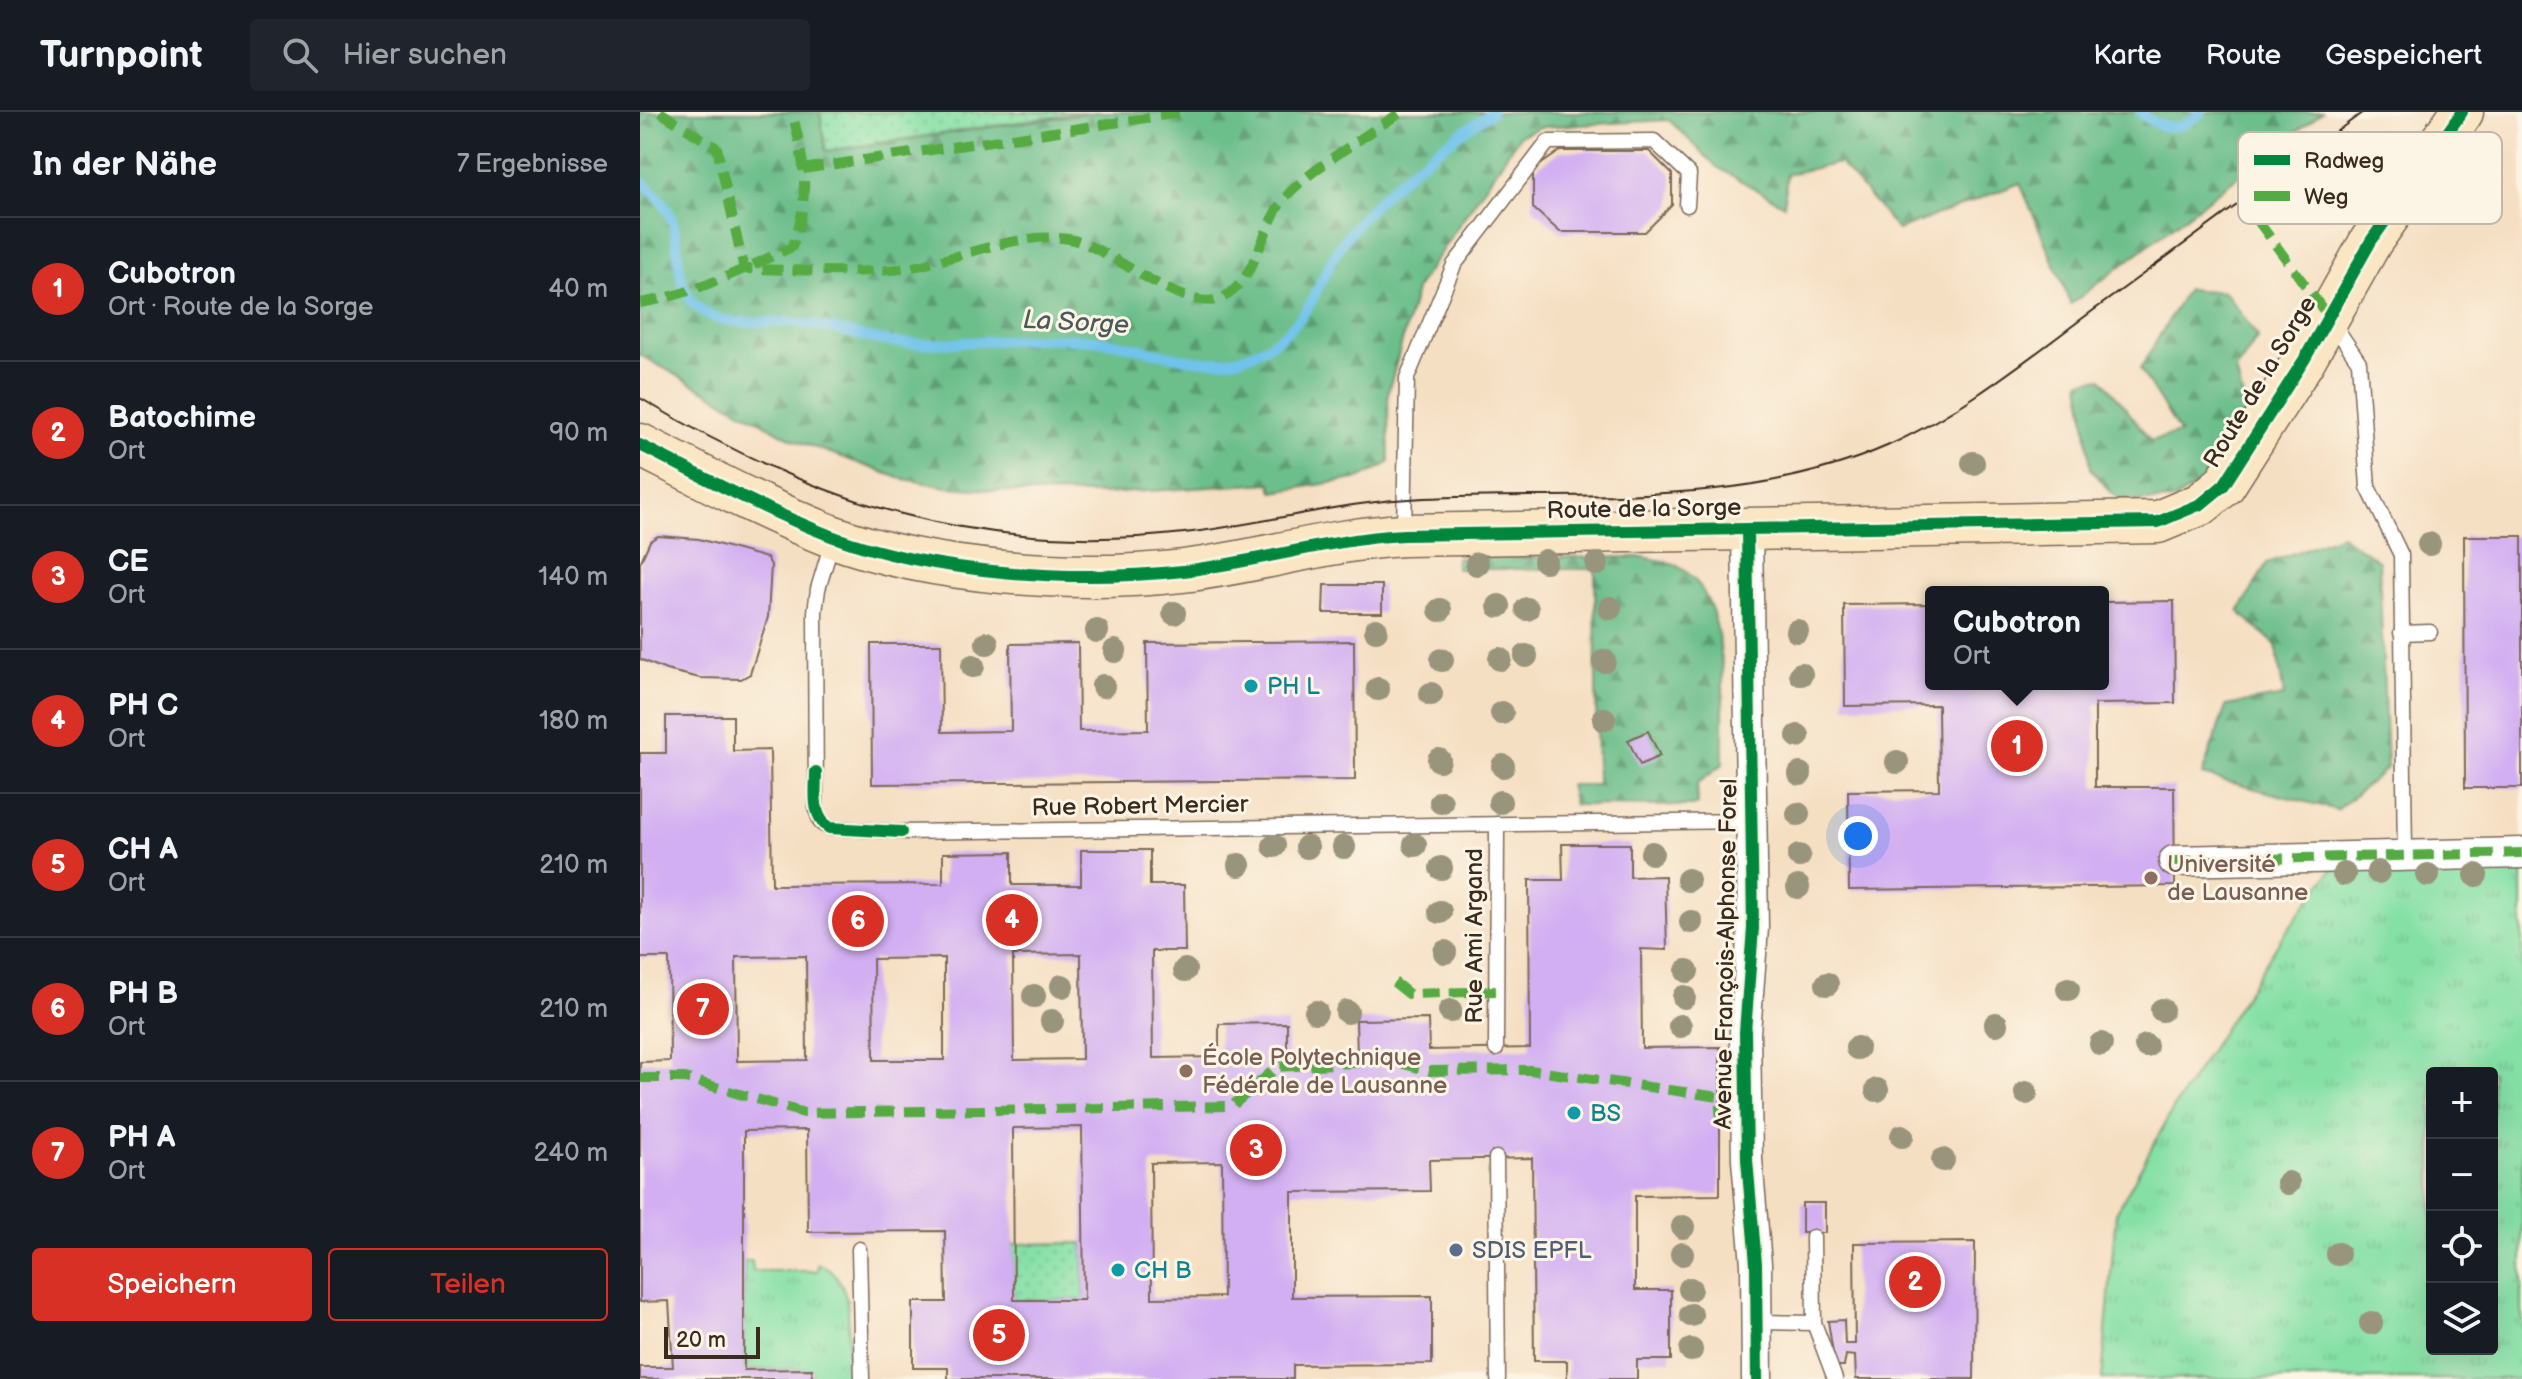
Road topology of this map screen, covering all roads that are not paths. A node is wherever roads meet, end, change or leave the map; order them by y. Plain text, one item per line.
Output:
1 (2462, 112) edge
2 (2448, 132) edge
3 (1687, 205) dead end
4 (2383, 224) edge
5 (2327, 315) junction
6 (640, 445) edge
7 (1747, 530) junction
8 (1404, 535) junction
9 (834, 537) junction
10 (2430, 632) dead end
11 (2401, 633) junction
12 (1751, 821) junction
13 (1497, 824) junction
14 (2522, 853) edge
15 (2405, 854) junction
16 (2174, 861) dead end
17 (1496, 1049) dead end
18 (1496, 1158) dead end
19 (1813, 1237) dead end
20 (859, 1249) dead end
21 (1757, 1322) junction
22 (1814, 1323) junction
23 (862, 1379) edge
24 (1498, 1379) edge
25 (1757, 1379) edge
26 (1835, 1379) edge

1 - 2 street, Route de la Sorge
3 - 8 lane
4 - 5 street, Route de la Sorge
5 - 7 street, Route de la Sorge
5 - 11 lane
6 - 9 street, Route de la Sorge
7 - 8 street, Route de la Sorge
7 - 12 street, Avenue François-Alphonse Forel
8 - 9 street, Route de la Sorge
9 - 13 lane, Rue Robert Mercier
10 - 11 lane
11 - 15 lane
12 - 13 lane, Rue Robert Mercier
12 - 21 street, Avenue François-Alphonse Forel
13 - 17 lane, Rue Ami Argand
14 - 15 street
15 - 16 street
18 - 24 lane
19 - 22 lane
20 - 23 lane
21 - 22 lane
21 - 25 street, Avenue François-Alphonse Forel
22 - 26 lane

